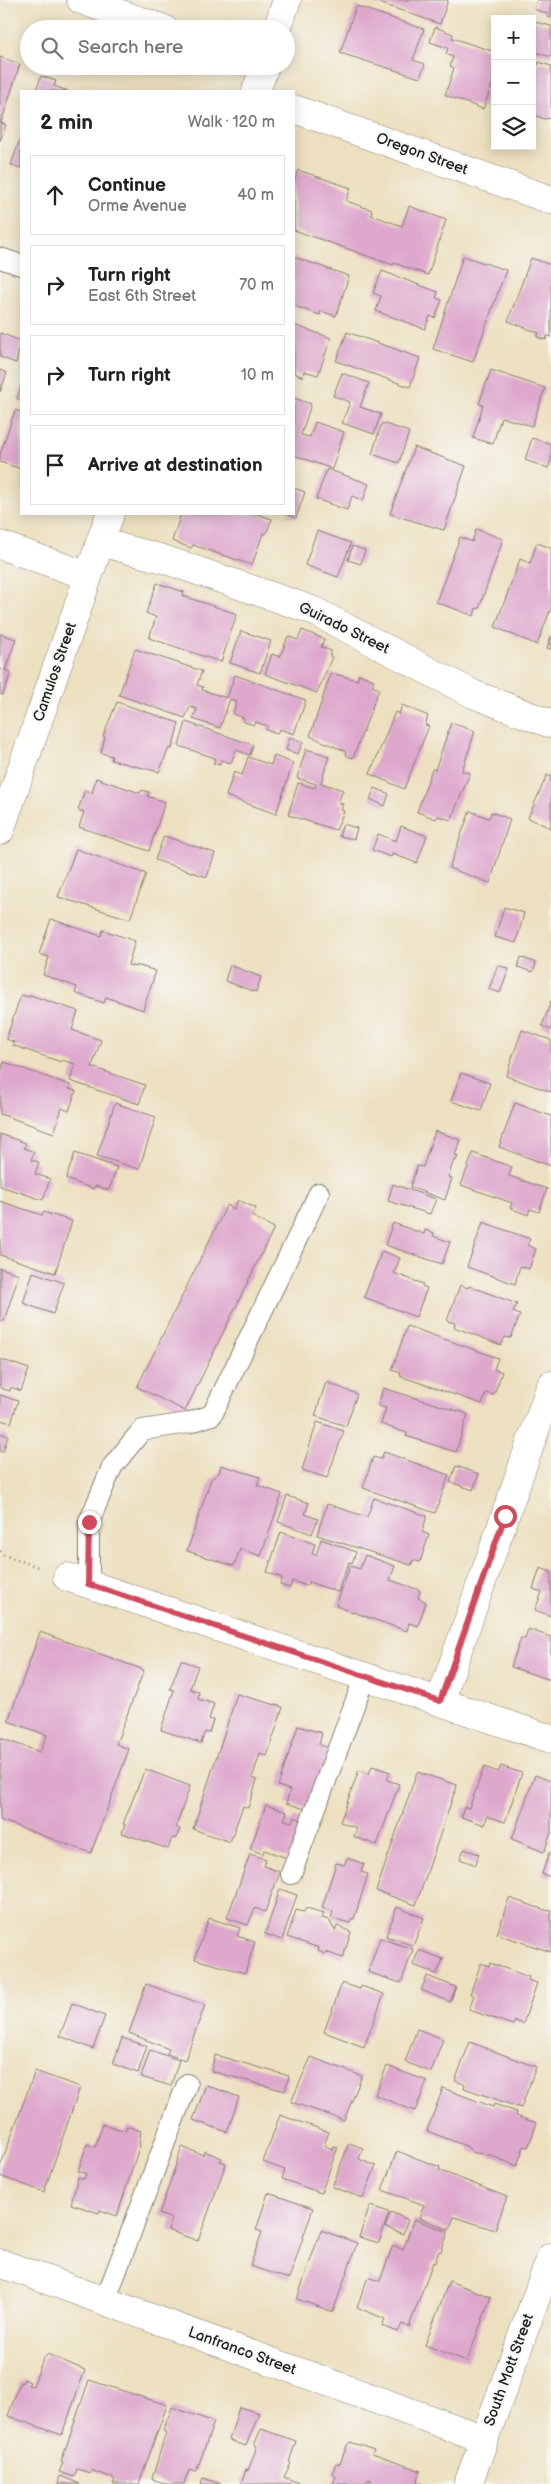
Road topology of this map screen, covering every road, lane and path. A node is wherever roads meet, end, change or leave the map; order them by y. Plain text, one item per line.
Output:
1 (82, 0) edge
2 (287, 0) edge
3 (139, 20) edge
4 (280, 20) edge
5 (262, 75) edge
6 (256, 90) edge
7 (295, 109) edge
8 (551, 200) edge
9 (0, 258) edge
10 (20, 266) edge
11 (110, 515) edge
12 (100, 542) junction
13 (0, 544) edge
14 (88, 576) junction
15 (551, 724) edge
16 (0, 830) edge
17 (319, 1193) dead end
18 (551, 1385) edge
19 (0, 1551) edge
20 (78, 1580) junction
21 (365, 1676) junction
22 (440, 1701) junction
23 (551, 1739) edge
24 (291, 1874) dead end
25 (187, 2084) dead end
26 (551, 2257) edge
27 (0, 2263) edge
28 (105, 2302) junction
29 (484, 2439) junction
30 (468, 2484) edge

1 - 3 street
2 - 4 street
5 - 6 street
7 - 8 street, Oregon Street
9 - 10 lane
11 - 12 street, Camulos Street
12 - 14 street, Camulos Street
12 - 15 street, Guirado Street
13 - 14 street
14 - 16 street, Camulos Street
17 - 20 lane
18 - 22 street
19 - 20 path
20 - 21 street
21 - 22 street
21 - 24 lane
22 - 23 street
25 - 28 lane
26 - 29 street, South Mott Street
27 - 28 street, Lanfranco Street
28 - 29 street, Lanfranco Street
29 - 30 street, South Mott Street

